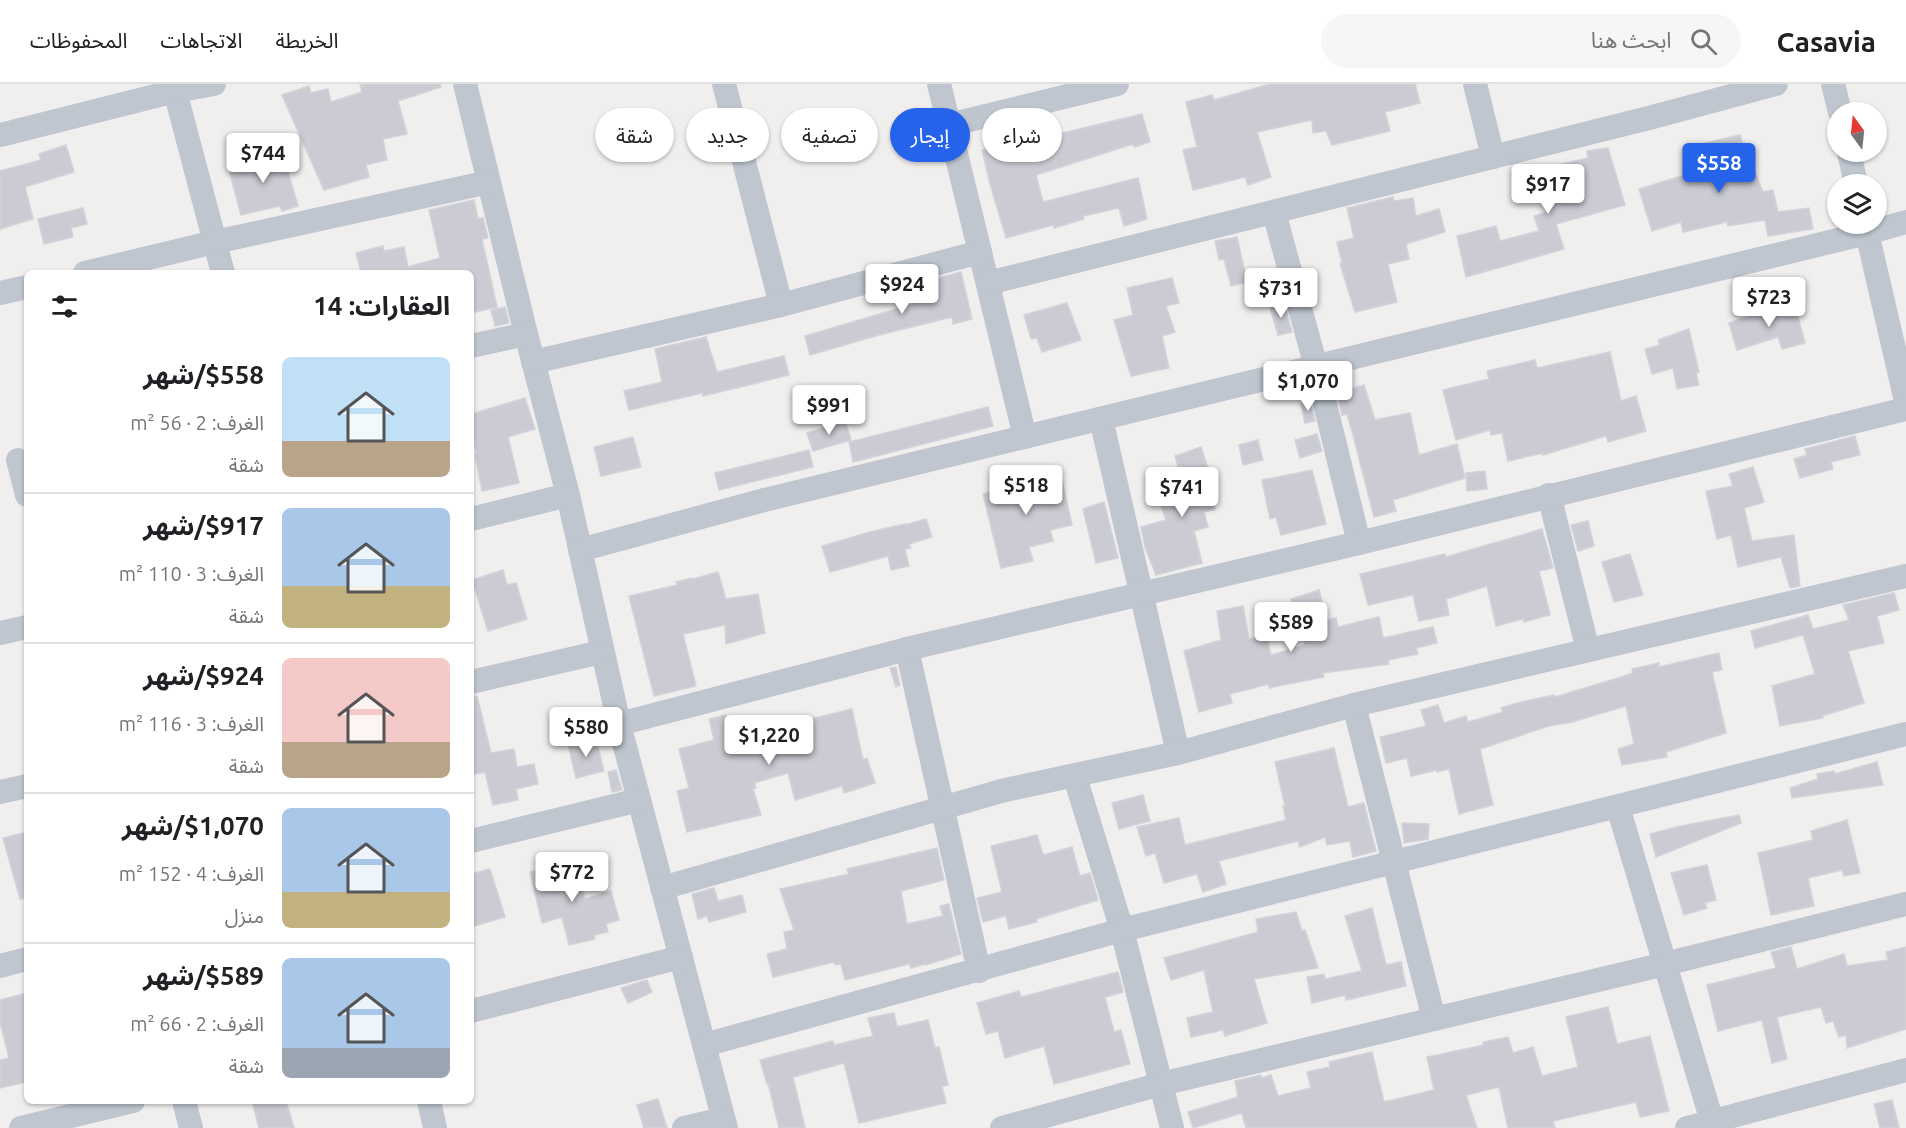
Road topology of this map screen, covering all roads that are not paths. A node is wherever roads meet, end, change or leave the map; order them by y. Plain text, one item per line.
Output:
1 (214, 84) edge
2 (465, 84) edge
3 (724, 84) edge
4 (939, 84) edge
5 (1117, 84) edge
6 (1475, 84) edge
7 (1776, 84) edge
8 (1833, 84) edge
9 (175, 91) junction
10 (1838, 102) edge
11 (945, 108) edge
12 (970, 120) edge
13 (0, 135) edge
14 (1493, 156) junction
15 (958, 162) edge
16 (489, 182) junction
17 (1274, 212) junction
18 (1906, 222) edge
19 (1887, 225) edge
20 (1842, 234) edge
21 (1867, 234) edge
22 (215, 242) junction
23 (980, 252) junction
24 (98, 270) edge
25 (222, 270) edge
26 (988, 283) junction
27 (24, 288) edge
28 (0, 293) edge
29 (781, 305) junction
30 (526, 334) junction
31 (474, 345) edge
32 (533, 362) junction
33 (1316, 367) junction
34 (1905, 387) edge
35 (1906, 409) edge
36 (1101, 419) junction
37 (1025, 437) junction
38 (15, 460) edge
39 (24, 486) edge
40 (568, 495) junction
41 (1549, 495) junction
42 (474, 518) edge
43 (1359, 543) junction
44 (580, 550) junction
45 (1906, 576) edge
46 (1142, 595) junction
47 (24, 628) edge
48 (0, 633) edge
49 (907, 649) junction
50 (1588, 650) junction
51 (602, 652) junction
52 (474, 681) edge
53 (1354, 705) junction
54 (619, 724) junction
55 (1906, 734) edge
56 (1178, 753) junction
57 (1075, 777) junction
58 (24, 787) edge
59 (0, 792) edge
60 (639, 800) junction
61 (944, 807) junction
62 (1618, 807) junction
63 (474, 840) edge
64 (1395, 863) junction
65 (662, 888) junction
66 (1906, 904) edge
67 (1122, 930) junction
68 (681, 957) junction
69 (24, 960) edge
70 (1665, 964) junction
71 (0, 966) edge
72 (979, 971) junction
73 (474, 1010) edge
74 (1434, 1018) junction
75 (704, 1045) junction
76 (1906, 1070) edge
77 (1161, 1084) junction
78 (121, 1104) edge
79 (185, 1104) edge
80 (430, 1104) edge
81 (724, 1123) edge
82 (1713, 1125) edge
83 (21, 1128) edge
84 (191, 1128) edge
85 (435, 1128) edge
86 (684, 1128) edge
87 (1002, 1128) edge
88 (1172, 1128) edge
89 (1687, 1128) edge

1 - 9 street
2 - 16 street
3 - 29 street
4 - 11 street
5 - 12 street
6 - 14 street
7 - 14 street
8 - 10 street
9 - 13 street
9 - 22 street
14 - 17 street
15 - 23 street
16 - 22 street
16 - 30 street
17 - 26 street
17 - 33 street
18 - 19 street
20 - 33 street
21 - 34 street
22 - 24 street
22 - 25 street
23 - 26 street
23 - 29 street
26 - 37 street
27 - 28 street
29 - 32 street
30 - 31 street
30 - 32 street
32 - 40 street
33 - 36 street
33 - 43 street
35 - 41 street
36 - 37 street
36 - 46 street
37 - 44 street
38 - 39 street
40 - 42 street
40 - 44 street
41 - 43 street
41 - 50 street
43 - 46 street
44 - 51 street
45 - 50 street
46 - 49 street
46 - 56 street
47 - 48 street
49 - 54 street
49 - 61 street
50 - 53 street
51 - 52 street
51 - 54 street
53 - 56 street
53 - 64 street
54 - 60 street
55 - 62 street
56 - 57 street
57 - 61 street
57 - 67 street
58 - 59 street
60 - 63 street
60 - 65 street
61 - 65 street
61 - 72 street
62 - 64 street
62 - 70 street
64 - 67 street
64 - 74 street
65 - 68 street
66 - 70 street
67 - 72 street
67 - 77 street
68 - 73 street
68 - 75 street
69 - 71 street
70 - 74 street
70 - 82 street
72 - 75 street
74 - 77 street
75 - 81 street
76 - 82 street
77 - 87 street
77 - 88 street
78 - 83 street
79 - 84 street
80 - 85 street
81 - 86 street
82 - 89 street

